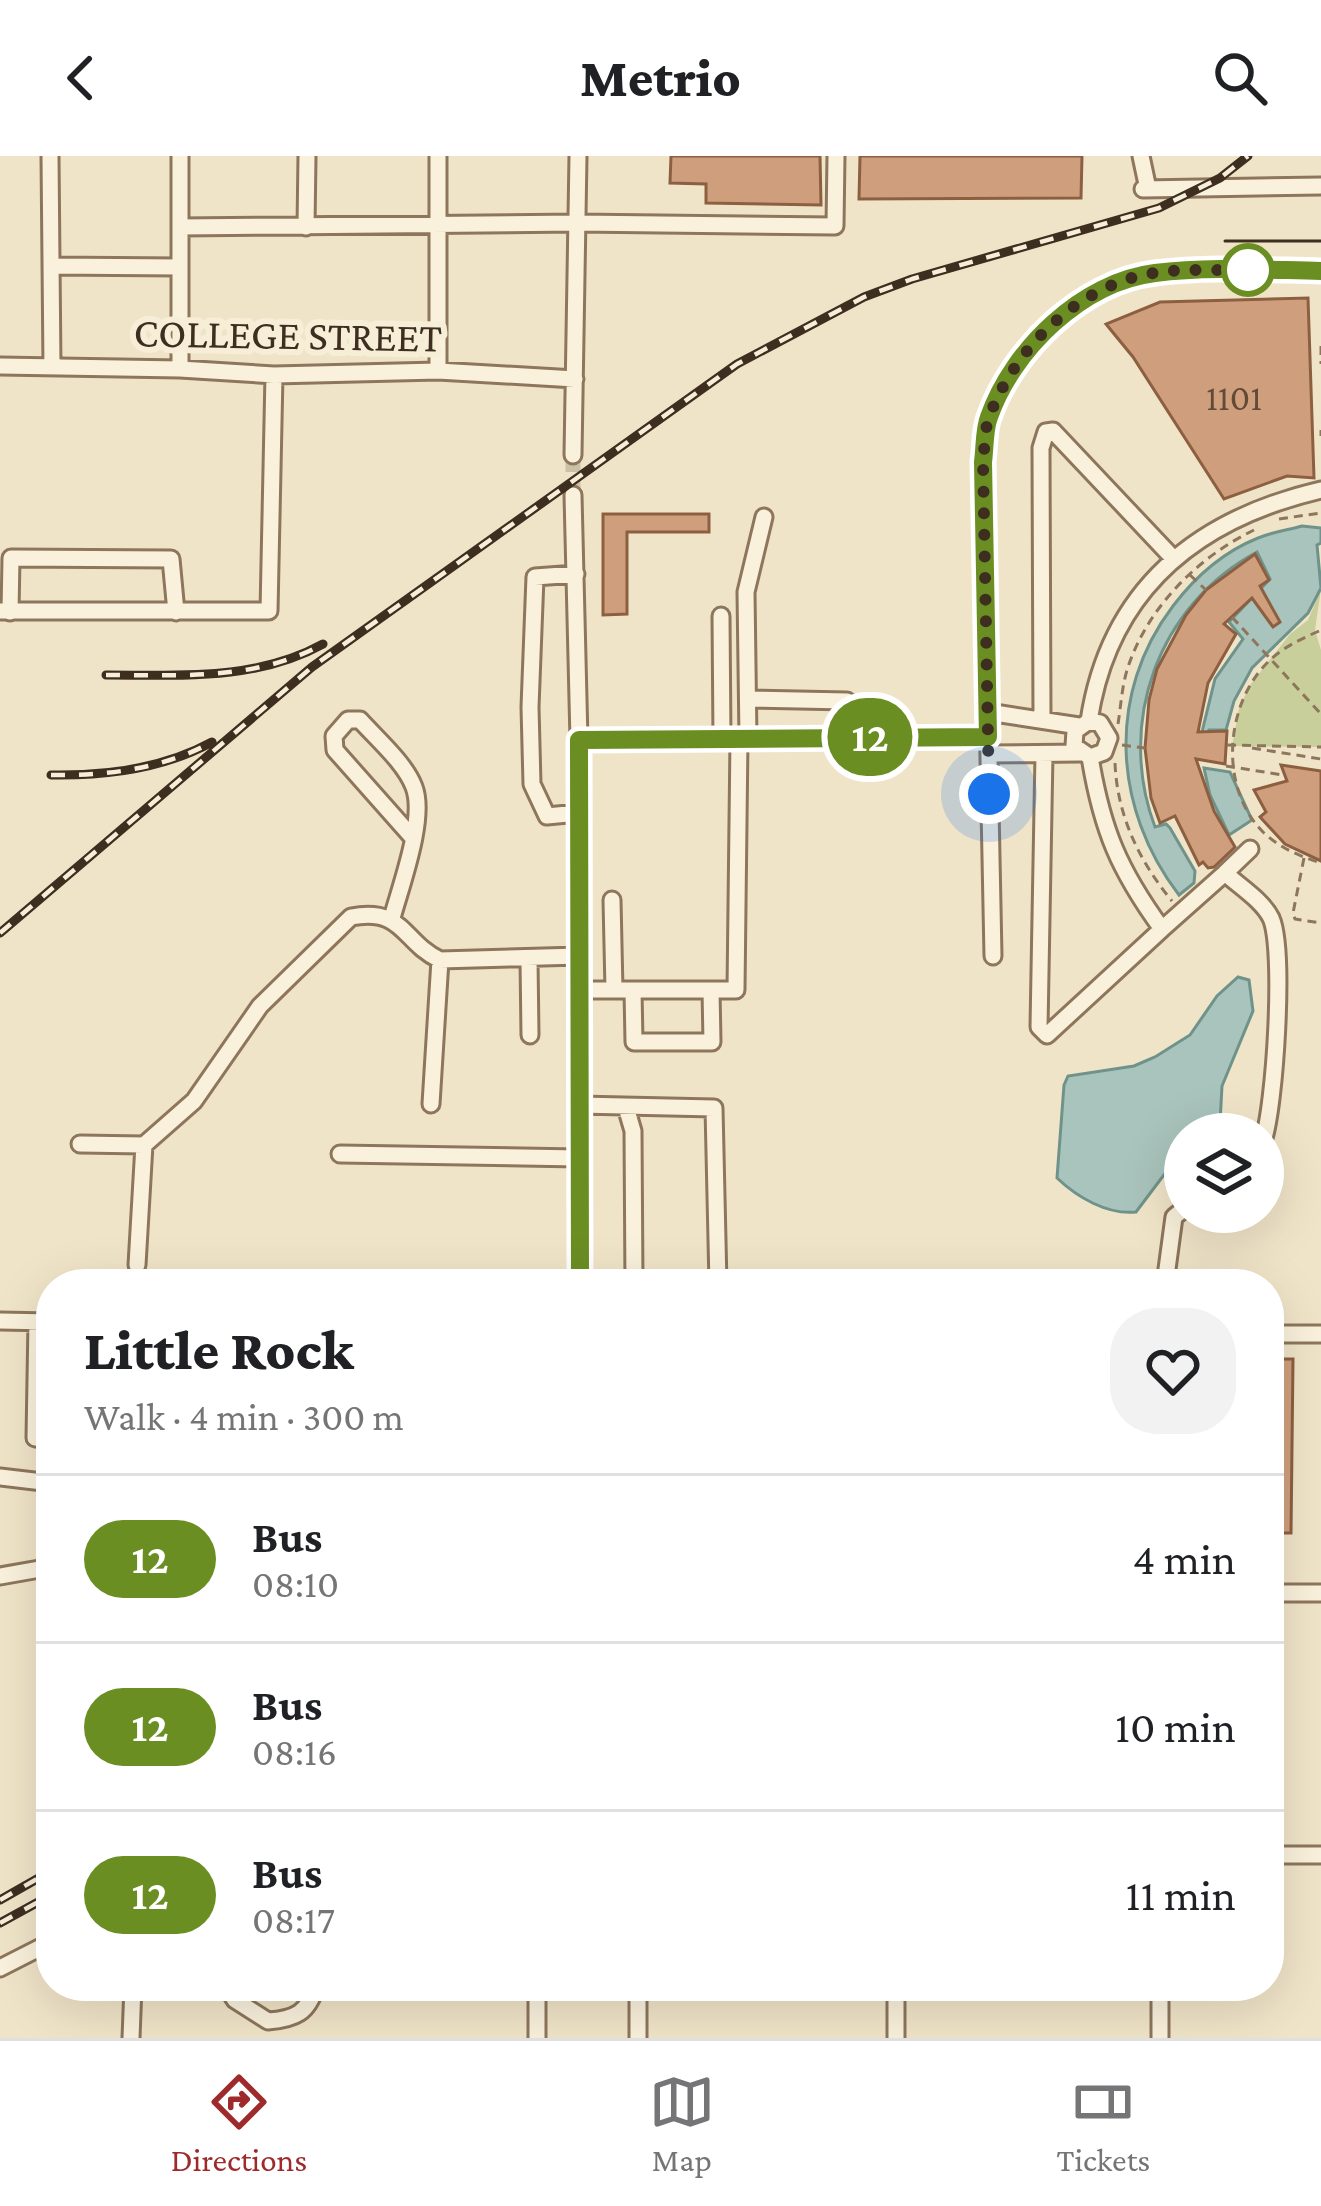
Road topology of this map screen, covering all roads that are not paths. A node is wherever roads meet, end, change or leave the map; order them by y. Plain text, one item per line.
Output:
1 (50, 156) edge
2 (180, 156) edge
3 (307, 156) edge
4 (438, 156) edge
5 (578, 156) edge
6 (836, 156) edge
7 (1141, 156) edge
8 (1321, 186) edge
9 (577, 223) junction
10 (180, 227) junction
11 (306, 227) junction
12 (438, 227) junction
13 (51, 266) junction
14 (180, 267) junction
15 (1321, 271) edge
16 (0, 367) edge
17 (52, 367) junction
18 (180, 369) junction
19 (438, 371) junction
20 (274, 375) junction
21 (575, 380) junction
22 (574, 455) tunnel mouth
23 (1321, 490) edge
24 (573, 495) tunnel mouth
25 (764, 517) dead end
26 (1172, 557) junction
27 (576, 574) junction
28 (5, 611) edge
29 (176, 611) junction
30 (721, 616) dead end
31 (748, 699) junction
32 (988, 712) junction
33 (1042, 718) junction
34 (1084, 723) junction
35 (849, 737) junction
36 (736, 739) junction
37 (579, 740) junction
38 (988, 746) junction
39 (1044, 754) junction
40 (1085, 755) junction
41 (578, 813) junction
42 (413, 838) junction
43 (1250, 848) dead end
44 (1225, 873) junction
45 (612, 900) dead end
46 (392, 918) junction
47 (1162, 929) junction
48 (579, 956) junction
49 (993, 956) dead end
50 (440, 960) junction
51 (529, 960) junction
52 (580, 990) junction
53 (614, 990) junction
54 (633, 990) junction
55 (711, 990) junction
56 (530, 1035) dead end
57 (431, 1104) dead end
58 (579, 1105) junction
59 (626, 1107) junction
60 (1268, 1113) edge
61 (80, 1144) dead end
62 (143, 1145) junction
63 (340, 1154) dead end
64 (579, 1158) junction
65 (1172, 1233) edge
66 (137, 1265) dead end
67 (580, 1269) edge
68 (634, 1269) edge
69 (718, 1269) edge
70 (1167, 1269) edge
71 (0, 1321) edge
72 (36, 1322) edge
73 (1284, 1334) edge
74 (1321, 1334) edge
75 (0, 1477) edge
76 (36, 1481) edge
77 (36, 1570) edge
78 (0, 1576) edge
79 (1284, 1593) edge
80 (1321, 1593) edge
81 (1284, 1855) edge
82 (1321, 1855) edge
83 (36, 1950) edge
84 (0, 1968) edge
85 (132, 2001) edge
86 (240, 2001) edge
87 (311, 2001) edge
88 (537, 2001) edge
89 (638, 2001) edge
90 (896, 2001) edge
91 (1160, 2001) edge
92 (131, 2038) edge
93 (537, 2038) edge
94 (638, 2038) edge
95 (896, 2038) edge
96 (1160, 2038) edge

1 - 13 street
2 - 10 street
3 - 11 street
4 - 12 street
5 - 9 street
6 - 9 street
7 - 8 street
9 - 12 street
9 - 21 street
10 - 11 street
10 - 14 street
11 - 12 street
12 - 19 street
13 - 14 street
13 - 17 street
14 - 18 street
15 - 32 street
16 - 17 street, COLLEGE STREET
17 - 18 street, COLLEGE STREET
18 - 20 street, COLLEGE STREET
19 - 20 street, COLLEGE STREET
19 - 21 street, COLLEGE STREET
20 - 29 street
21 - 22 street
23 - 26 street
24 - 27 street
25 - 31 street
26 - 33 street
26 - 34 street
27 - 37 street
27 - 41 street
28 - 29 street
28 - 29 street
30 - 36 street
31 - 35 street
31 - 36 street
32 - 33 street
32 - 38 street
33 - 34 street
34 - 40 street
34 - 40 street
35 - 36 street
35 - 38 street
36 - 37 street
36 - 55 street
37 - 41 street
38 - 39 street
38 - 49 street
39 - 40 street
39 - 47 street
40 - 47 street
41 - 48 street
42 - 42 street
42 - 46 street
43 - 44 street
44 - 47 street
44 - 60 street
45 - 53 street
46 - 50 street
46 - 62 street
48 - 51 street
48 - 52 street
50 - 51 street
50 - 57 street
51 - 56 street
52 - 53 street
52 - 58 street
53 - 54 street
54 - 55 street
54 - 55 street
58 - 59 street
58 - 64 street
59 - 68 street
59 - 69 street
61 - 62 street
62 - 66 street
63 - 64 street
64 - 67 street
65 - 70 street
71 - 72 street
73 - 74 street
75 - 76 street
77 - 78 street
79 - 80 street
81 - 82 street
83 - 84 street
85 - 92 street
86 - 87 street
88 - 93 street
89 - 94 street
90 - 95 street
91 - 96 street

